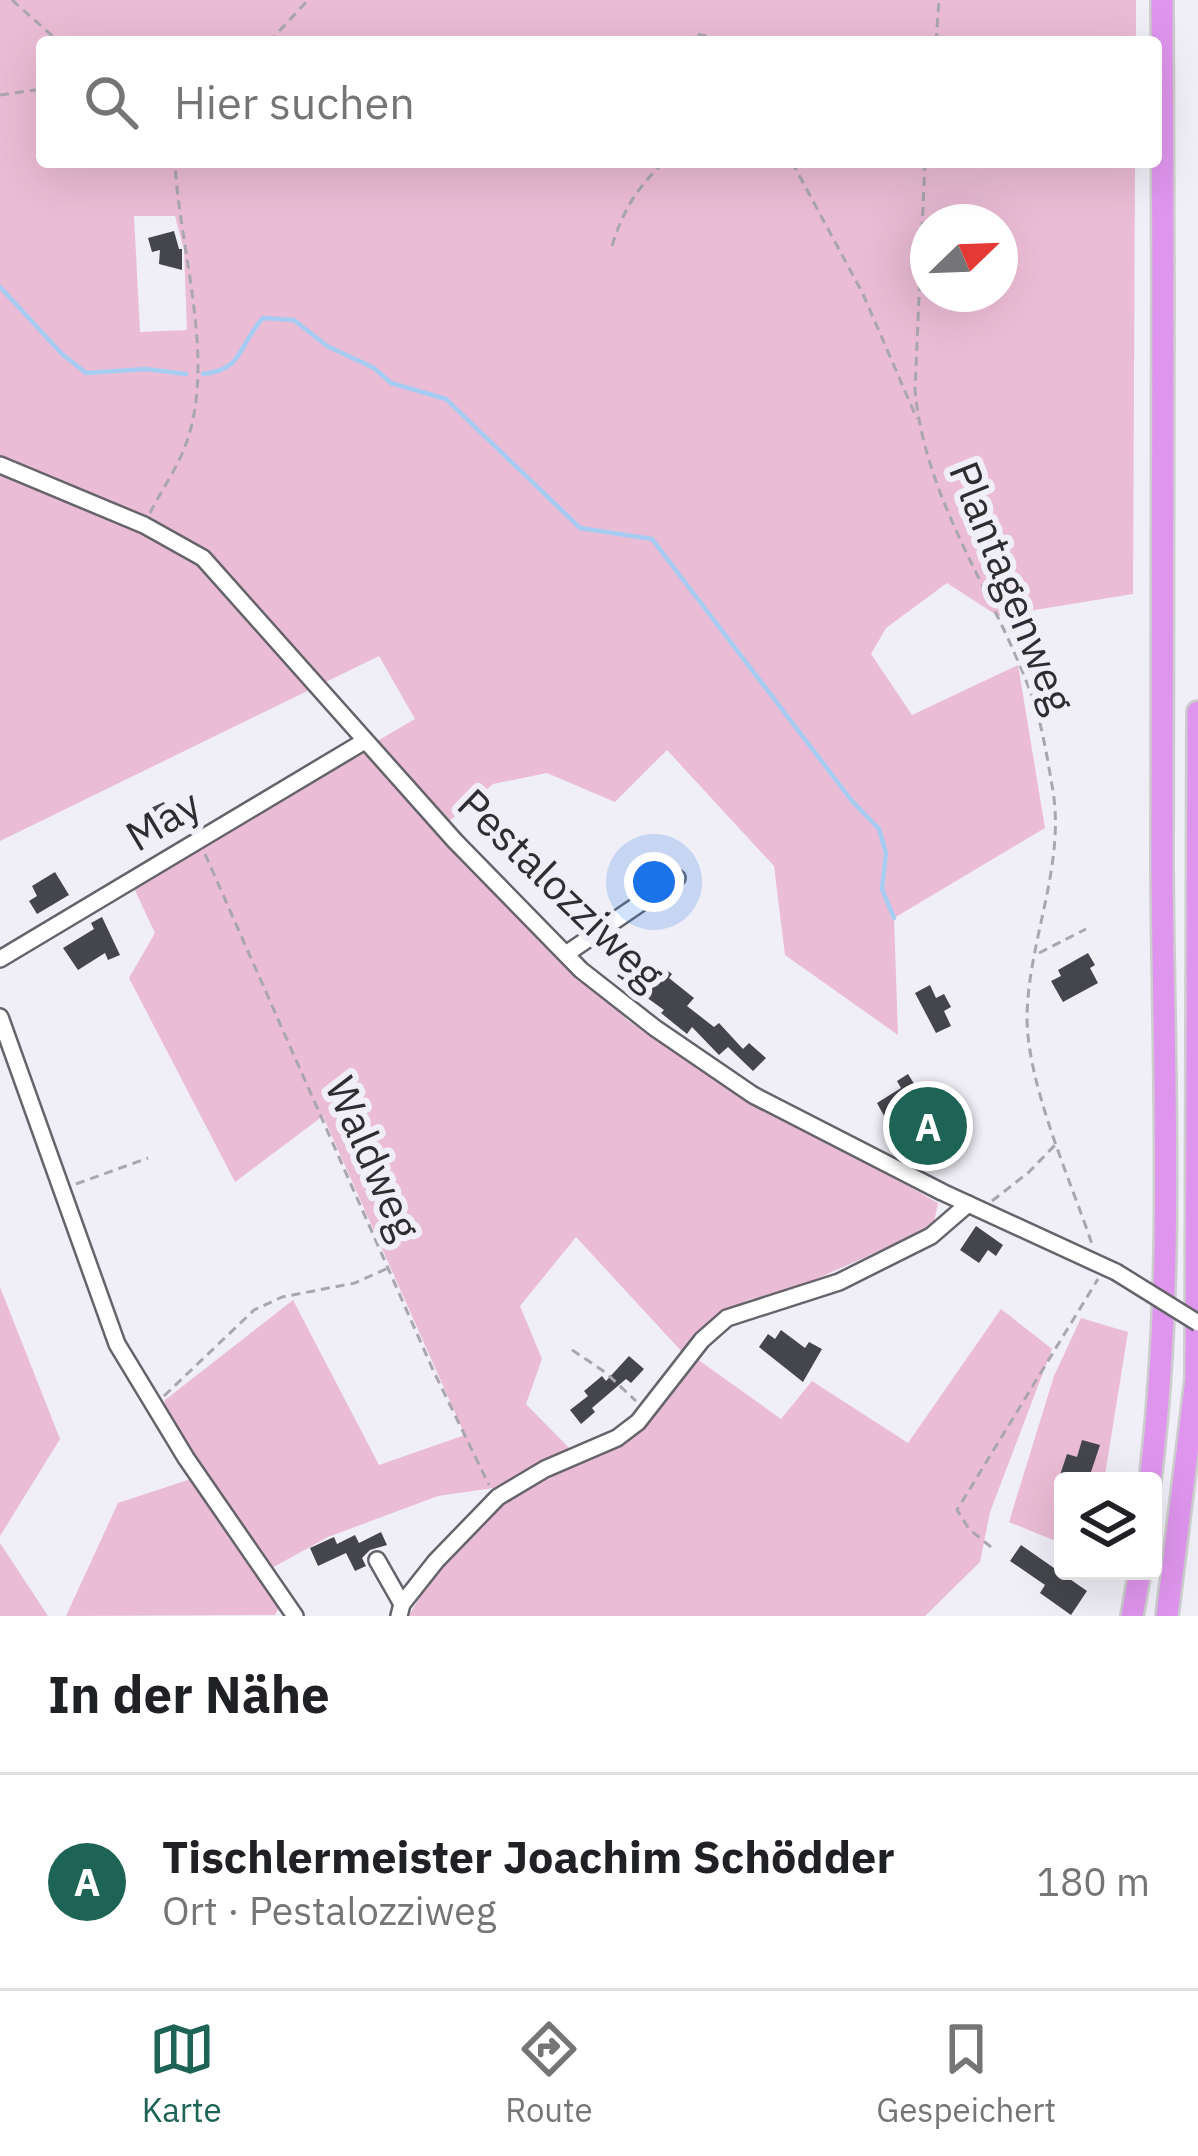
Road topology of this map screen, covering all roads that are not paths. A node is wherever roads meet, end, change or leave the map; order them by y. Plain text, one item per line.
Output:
1 (1162, 0) edge
2 (0, 465) edge
3 (1198, 712) edge
4 (363, 742) junction
5 (677, 878) dead end
6 (566, 954) junction
7 (0, 959) edge
8 (0, 1017) edge
9 (974, 1207) junction
10 (1198, 1323) edge
11 (1151, 1472) edge
12 (377, 1560) dead end
13 (1138, 1580) edge
14 (400, 1610) edge
15 (293, 1616) edge
16 (1132, 1616) edge
17 (1167, 1616) edge

1 - 11 highway
2 - 4 street, Pestalozziweg
3 - 17 highway
4 - 6 street, Pestalozziweg
4 - 7 street, May
5 - 6 street
6 - 9 street, Pestalozziweg
8 - 15 street
9 - 10 street, Pestalozziweg, bridge
9 - 14 street
12 - 14 street
13 - 16 highway

